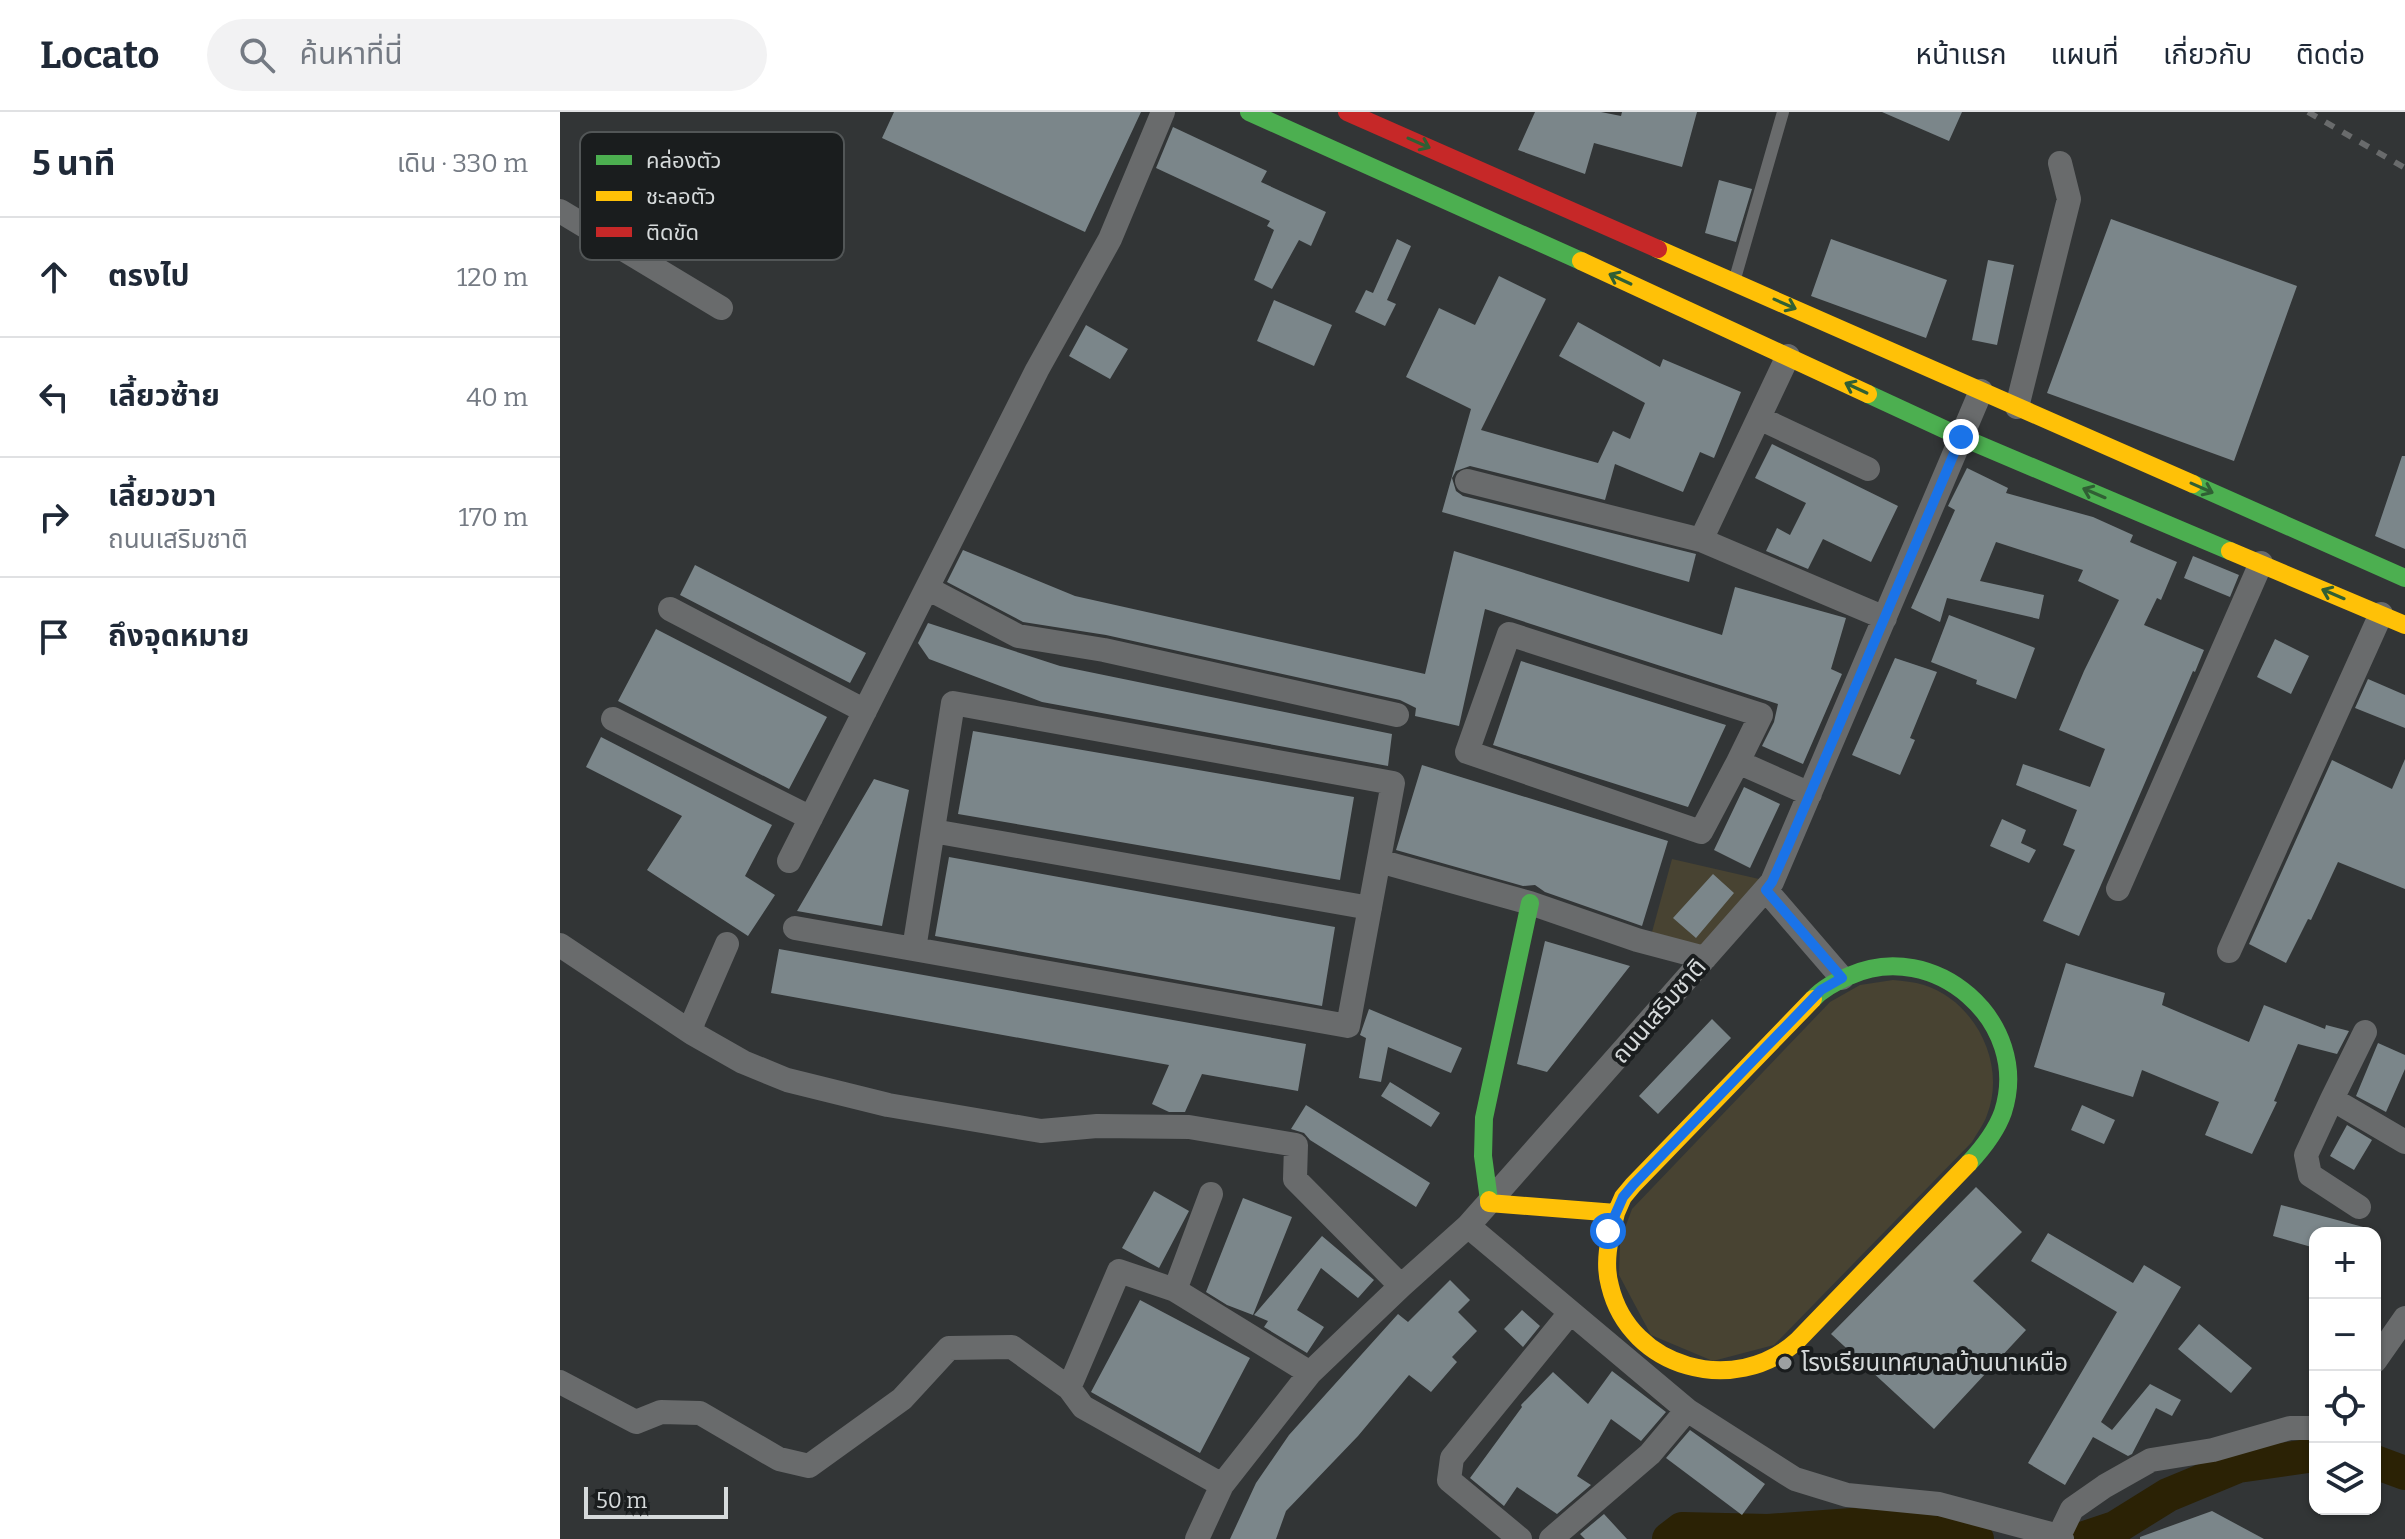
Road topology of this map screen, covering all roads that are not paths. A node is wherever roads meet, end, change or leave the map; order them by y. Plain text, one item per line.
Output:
1 (1163, 112) edge
2 (1249, 112) edge
3 (1347, 112) edge
4 (1783, 112) edge
5 (1369, 116) edge
6 (2060, 163) dead end
7 (560, 211) edge
8 (580, 223) edge
9 (641, 260) edge
10 (1734, 282) junction
11 (721, 308) dead end
12 (1788, 356) junction
13 (1981, 391) junction
14 (2017, 407) junction
15 (1759, 418) junction
16 (1961, 437) junction
17 (1868, 469) dead end
18 (1467, 481) dead end
19 (1701, 540) junction
20 (2261, 563) junction
21 (2405, 578) edge
22 (927, 588) junction
23 (670, 609) dead end
24 (2381, 614) junction
25 (1885, 618) junction
26 (2405, 625) edge
27 (865, 711) junction
28 (1397, 715) dead end
29 (613, 719) dead end
30 (1738, 762) junction
31 (1810, 794) junction
32 (811, 818) junction
33 (933, 831) junction
34 (789, 861) dead end
35 (1379, 861) junction
36 (2118, 889) dead end
37 (1766, 890) junction
38 (1530, 903) junction
39 (1370, 908) junction
40 (795, 928) dead end
41 (727, 944) dead end
42 (560, 945) edge
43 (914, 949) junction
44 (2229, 951) dead end
45 (1705, 958) junction
46 (1842, 978) junction
47 (2365, 1032) dead end
48 (692, 1033) junction
49 (2332, 1099) junction
50 (2405, 1142) edge
51 (1211, 1194) dead end
52 (1489, 1203) junction
53 (2359, 1207) dead end
54 (1616, 1213) junction
55 (1468, 1226) junction
56 (1401, 1286) junction
57 (1175, 1290) junction
58 (1570, 1313) junction
59 (2405, 1318) edge
60 (2381, 1352) edge
61 (1310, 1373) junction
62 (560, 1382) edge
63 (1069, 1388) junction
64 (1687, 1410) junction
65 (2309, 1428) edge
66 (1222, 1485) junction
67 (2061, 1537) edge
68 (1197, 1539) edge
69 (1520, 1539) edge
70 (1551, 1539) edge

1 - 22 street
12 -> 2 main road
3 - 5 main road
4 - 10 lane
5 -> 10 main road
6 - 14 street
7 - 8 street
9 - 11 street
10 -> 13 main road
12 - 15 street
16 -> 12 main road
13 - 14 main road
13 - 16 street, ถนนเสริมชาติ
14 -> 21 main road
15 - 17 street
15 - 19 street
20 -> 16 main road
16 - 25 street, ถนนเสริมชาติ
18 - 19 street
19 - 25 street
24 -> 20 main road
20 - 36 street
22 - 27 street
22 - 28 street
23 - 27 street
24 - 26 main road
24 - 44 street
25 - 31 street, ถนนเสริมชาติ
27 - 32 street
29 - 32 street
30 - 30 street
30 - 31 street
31 - 37 street, ถนนเสริมชาติ
32 - 34 street
33 - 35 street
33 - 39 street
33 - 43 street
35 - 38 street
35 - 39 street
37 - 45 street, ถนนเสริมชาติ
37 - 46 street
38 - 45 street
38 - 52 main road
39 - 43 street
40 - 43 street
41 - 48 street
42 - 48 street
45 - 52 street, ถนนเสริมชาติ
46 - 54 main road
46 - 54 main road
47 - 49 street
48 - 56 street
49 - 50 street
49 - 53 street
51 - 57 street
52 - 54 main road
52 - 55 street, ถนนเสริมชาติ
55 - 56 street, ถนนเสริมชาติ
55 - 58 street
56 - 61 street, ถนนเสริมชาติ
57 - 61 street
57 - 63 street
58 - 64 street
58 - 69 street
59 - 60 street
61 - 66 street, ถนนเสริมชาติ
62 - 63 street
63 - 66 street
64 - 67 street
64 - 70 street
65 - 67 street
66 - 68 street, ถนนเสริมชาติ

